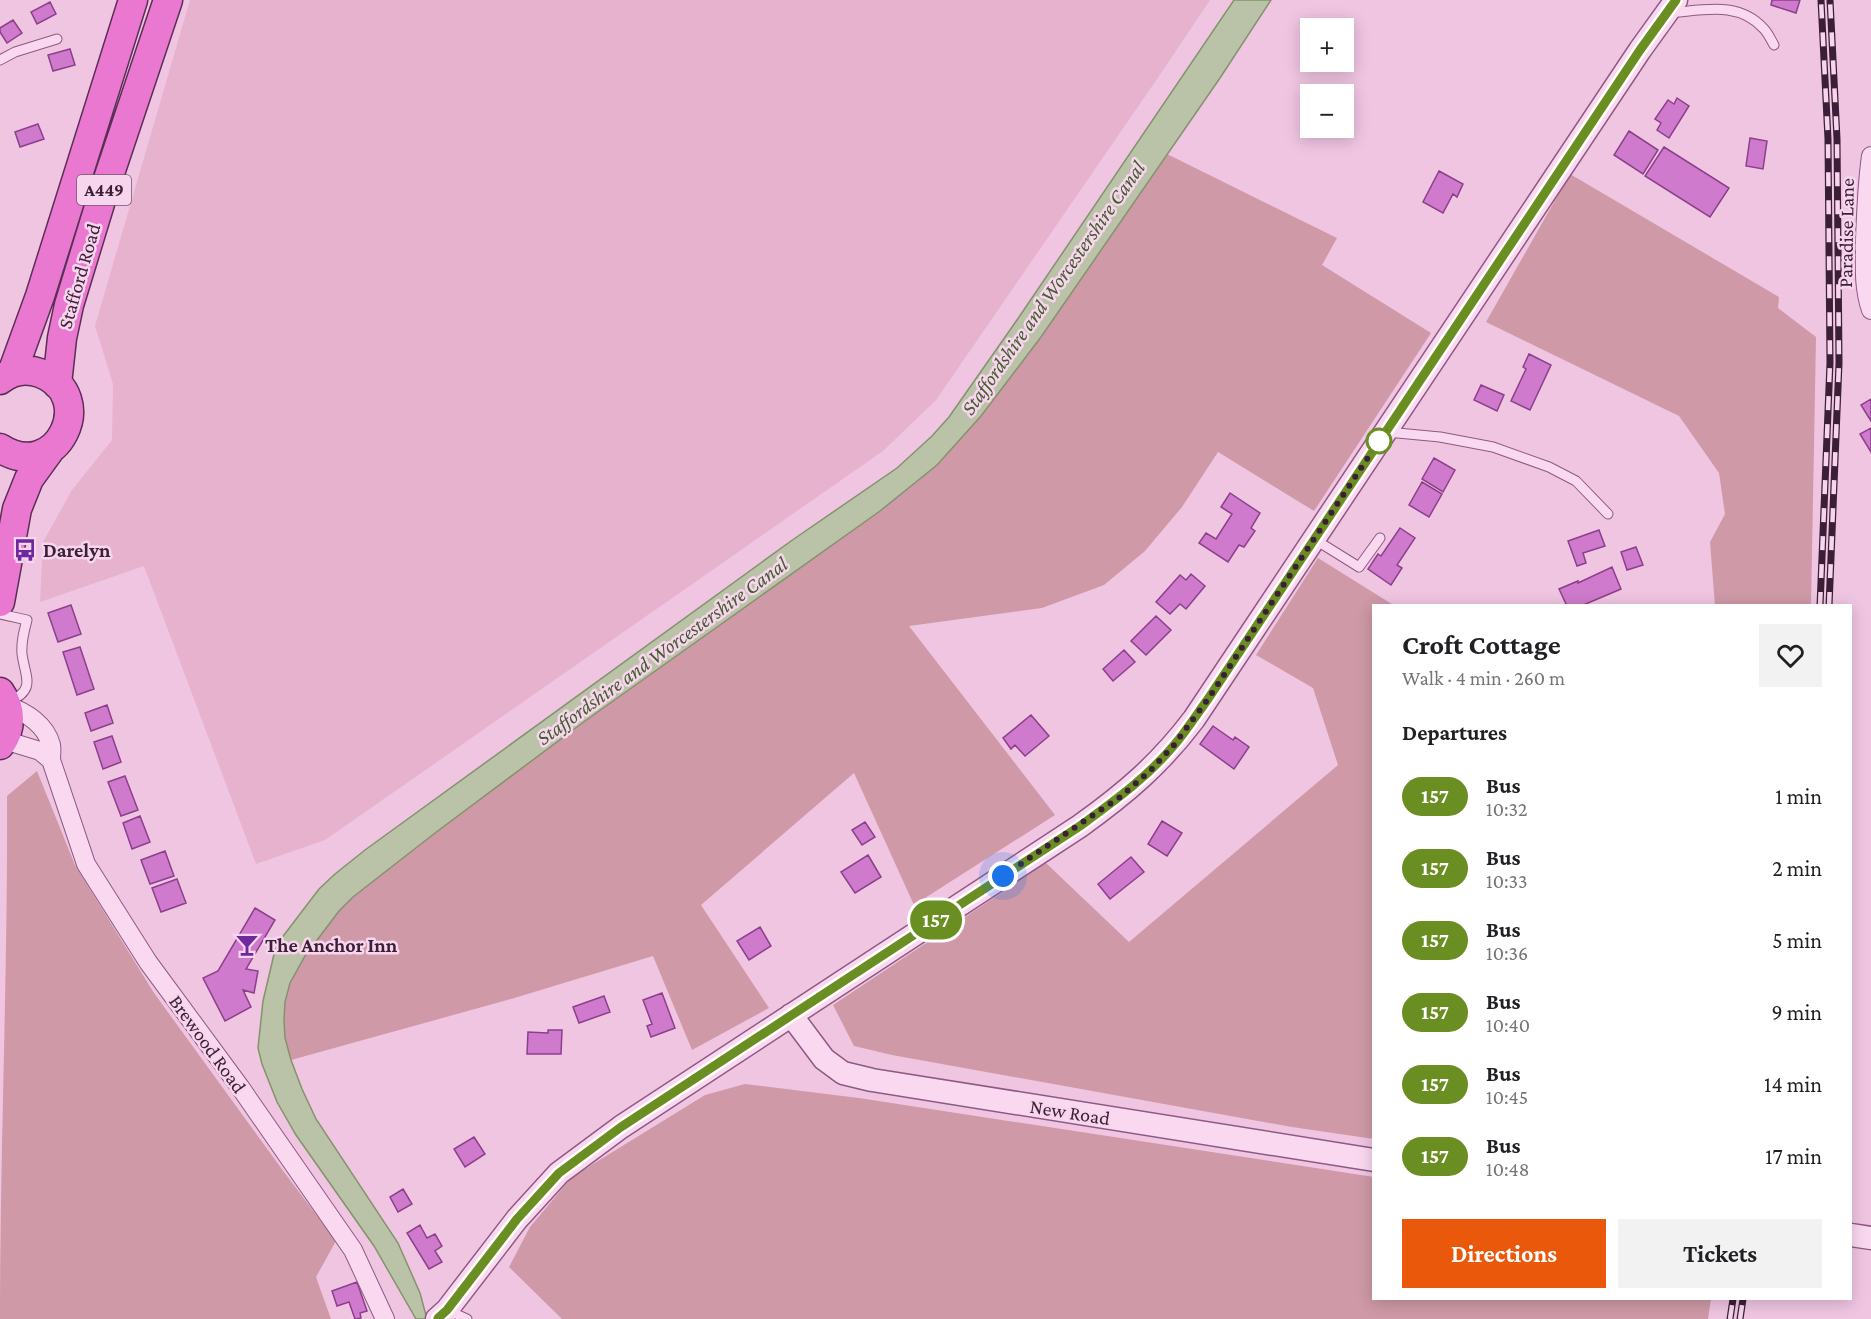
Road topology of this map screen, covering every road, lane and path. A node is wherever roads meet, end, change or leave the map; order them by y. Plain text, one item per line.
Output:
1 (133, 0) edge
2 (168, 0) edge
3 (1673, 4) edge
4 (57, 39) dead end
5 (1774, 45) dead end
6 (0, 60) edge
7 (1871, 156) edge
8 (1871, 310) edge
9 (4, 377) edge
10 (57, 384) junction
11 (1385, 432) junction
12 (0, 448) edge
13 (50, 450) junction
14 (1608, 514) dead end
15 (1380, 538) dead end
16 (1314, 539) junction
17 (0, 602) edge
18 (0, 614) edge
19 (5, 701) edge
20 (2, 743) edge
21 (51, 760) junction
22 (791, 1015) junction
23 (1372, 1160) edge
24 (1852, 1235) edge
25 (1871, 1238) edge
26 (448, 1317) edge
27 (385, 1319) edge

1 - 9 highway, Stafford Road / A449
2 - 10 highway, Stafford Road / A449
3 - 5 lane
3 - 11 street
4 - 6 lane
7 - 8 street, Paradise Lane
9 - 10 highway
10 - 13 highway
11 - 14 lane
11 - 16 street
12 - 13 highway
13 - 17 highway
15 - 16 lane
16 - 22 street
18 - 19 lane
19 - 20 highway
19 - 21 street, Brewood Road
20 - 21 street
21 - 27 street, Brewood Road
22 - 23 street, New Road
22 - 26 street
24 - 25 street

